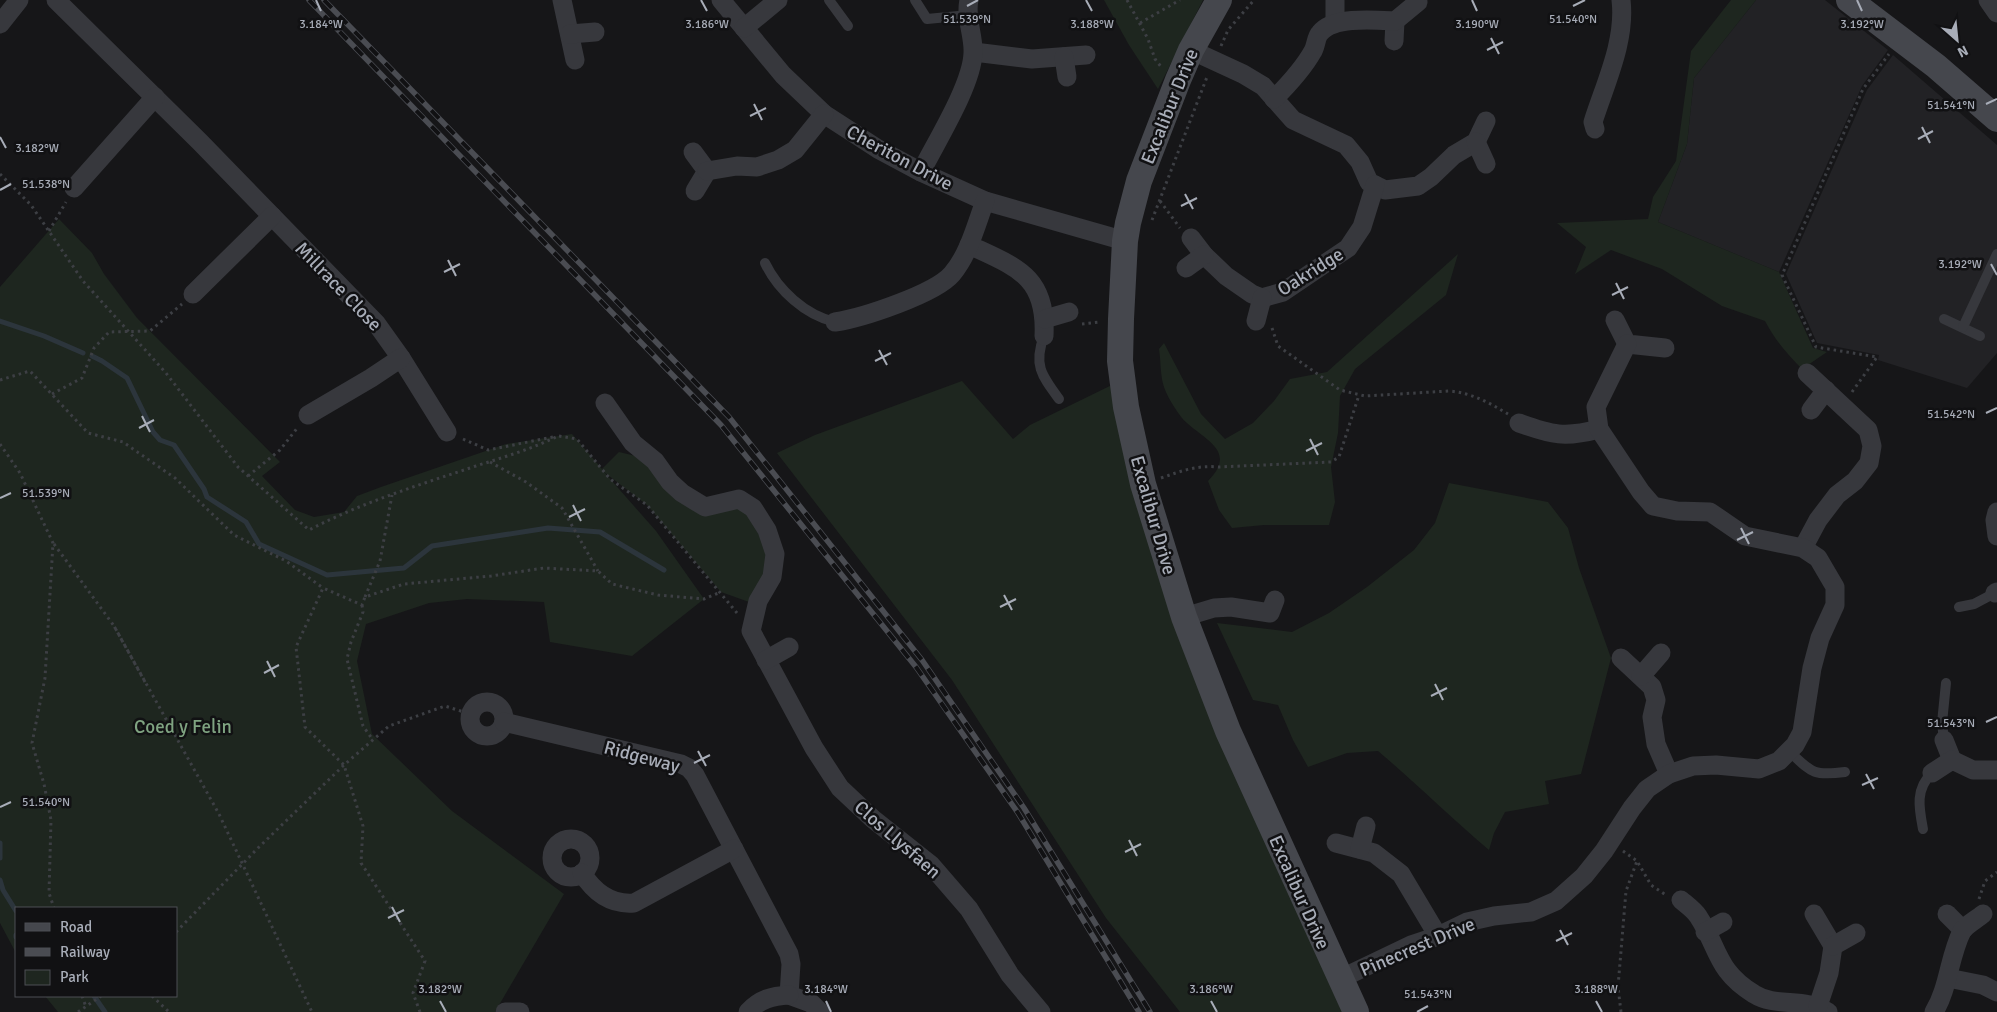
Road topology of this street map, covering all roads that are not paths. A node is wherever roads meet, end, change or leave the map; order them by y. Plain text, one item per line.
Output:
1 (19, 0) edge
2 (56, 0) edge
3 (562, 0) edge
4 (721, 0) edge
5 (778, 0) edge
6 (830, 0) edge
7 (915, 0) edge
8 (1219, 0) edge
9 (1335, 0) edge
10 (1621, 0) edge
11 (1849, 0) edge
12 (1988, 0) edge
13 (1418, 2) dead end
14 (969, 7) edge
15 (1997, 13) edge
16 (1395, 21) junction
17 (1335, 23) junction
18 (0, 24) edge
19 (848, 26) dead end
20 (744, 28) junction
21 (595, 32) dead end
22 (570, 34) junction
23 (1394, 41) dead end
24 (974, 52) junction
25 (1086, 55) dead end
26 (1202, 56) junction
27 (1064, 57) junction
28 (575, 60) dead end
29 (1067, 77) dead end
30 (155, 97) junction
31 (1274, 99) junction
32 (824, 114) junction
33 (1997, 119) edge
34 (1486, 120) dead end
35 (1595, 130) dead end
36 (1476, 142) junction
37 (693, 152) dead end
38 (1486, 164) dead end
39 (707, 171) junction
40 (921, 172) junction
41 (1375, 185) junction
42 (74, 188) road end
43 (695, 190) dead end
44 (985, 201) junction
45 (272, 216) junction
46 (1191, 238) road end
47 (1125, 241) junction
48 (969, 245) junction
49 (1997, 254) edge
50 (1204, 255) junction
51 (765, 263) dead end
52 (1186, 268) dead end
53 (193, 294) road end
54 (1069, 312) road end
55 (1944, 319) dead end
56 (1615, 320) dead end
57 (835, 322) joint
58 (1962, 327) junction
59 (1044, 328) junction
60 (1980, 336) dead end
61 (1627, 344) junction
62 (1665, 348) dead end
63 (401, 358) junction
64 (1806, 373) dead end
65 (1826, 390) junction
66 (1059, 399) dead end
67 (605, 404) dead end
68 (1811, 410) dead end
69 (308, 415) road end
70 (1519, 423) road end
71 (1599, 429) junction
72 (447, 432) road end
73 (1997, 512) edge
74 (1997, 536) edge
75 (1803, 548) junction
76 (1996, 592) edge
77 (1275, 600) dead end
78 (1959, 607) dead end
79 (1184, 617) junction
80 (789, 647) dead end
81 (1661, 653) dead end
82 (1621, 658) dead end
83 (766, 660) junction
84 (1641, 676) junction
85 (1946, 683) dead end
86 (470, 714) road end
87 (1944, 740) joint
88 (1789, 751) junction
89 (1952, 760) junction
90 (1997, 770) edge
91 (1845, 772) dead end
92 (1932, 773) joint
93 (1669, 774) junction
94 (1366, 826) dead end
95 (1923, 829) dead end
96 (1336, 843) dead end
97 (734, 849) junction
98 (1360, 850) junction
99 (582, 873) dead end
100 (1681, 900) road end
101 (1814, 914) dead end
102 (1947, 914) dead end
103 (1983, 914) road end
104 (1723, 922) dead end
105 (1963, 930) junction
106 (1705, 932) junction
107 (1856, 933) dead end
108 (1438, 936) junction
109 (1832, 946) junction
110 (1948, 978) junction
111 (1340, 979) junction
112 (1997, 992) edge
113 (788, 995) junction
114 (1752, 1004) edge
115 (1823, 1009) edge
116 (505, 1012) edge
117 (520, 1012) edge
118 (748, 1012) edge
119 (820, 1012) edge
120 (1041, 1012) edge
121 (1356, 1012) edge
122 (1934, 1012) edge

1 - 18 street
2 - 30 street, Millrace Close
3 - 22 street
4 - 20 street, Cheriton Drive
5 - 20 street
6 - 19 lane
7 - 14 lane
8 - 26 street, Excalibur Drive
9 - 17 street
10 - 35 street
11 - 33 street
12 - 15 street
13 - 16 street
14 - 24 street
16 - 17 street
16 - 23 street
17 - 31 street
20 - 32 street, Cheriton Drive
21 - 22 street
22 - 28 street
24 - 27 street
24 - 40 street
25 - 27 street
26 - 31 street
26 - 47 street, Excalibur Drive
27 - 29 street
30 - 42 street
30 - 45 street, Millrace Close
31 - 41 street
32 - 39 street
32 - 40 street, Cheriton Drive
34 - 36 street
36 - 38 street
36 - 41 street
37 - 39 street
39 - 43 street
40 - 44 street, Cheriton Drive
41 - 50 street, Oakridge
44 - 47 street, Cheriton Drive
44 - 48 street
45 - 53 street
45 - 63 street, Millrace Close
46 - 50 street, Oakridge
47 - 79 street, Excalibur Drive
48 - 57 street
48 - 59 street
49 - 58 lane
50 - 52 street
51 - 57 lane
54 - 59 street
55 - 58 lane
56 - 61 street
58 - 60 lane
59 - 66 lane
61 - 62 street
61 - 71 street, Pinecrest Drive
63 - 69 street
63 - 72 street, Millrace Close
64 - 65 street
65 - 68 street
65 - 75 street
67 - 83 street, Clos Llysfaen
70 - 71 street
71 - 75 street, Pinecrest Drive
73 - 74 street
75 - 88 street, Pinecrest Drive
76 - 78 lane
77 - 79 street
79 - 111 street, Excalibur Drive
80 - 83 street
81 - 84 street
82 - 84 street
83 - 120 street, Clos Llysfaen
84 - 93 street
85 - 87 lane
86 - 97 street, Ridgeway
87 - 89 street
88 - 91 lane
88 - 93 street, Pinecrest Drive
89 - 90 street
89 - 92 street
92 - 95 lane
93 - 108 street, Pinecrest Drive
94 - 98 street
96 - 98 street
97 - 99 street
97 - 113 street, Ridgeway
98 - 108 street
100 - 106 street
101 - 109 street
102 - 105 street
103 - 105 street
104 - 106 street
105 - 110 street
106 - 114 street
107 - 109 street
108 - 111 street, Pinecrest Drive
109 - 115 street
110 - 112 street
110 - 122 street
111 - 121 street, Excalibur Drive
113 - 118 street
113 - 119 street
114 - 115 street
116 - 117 street

